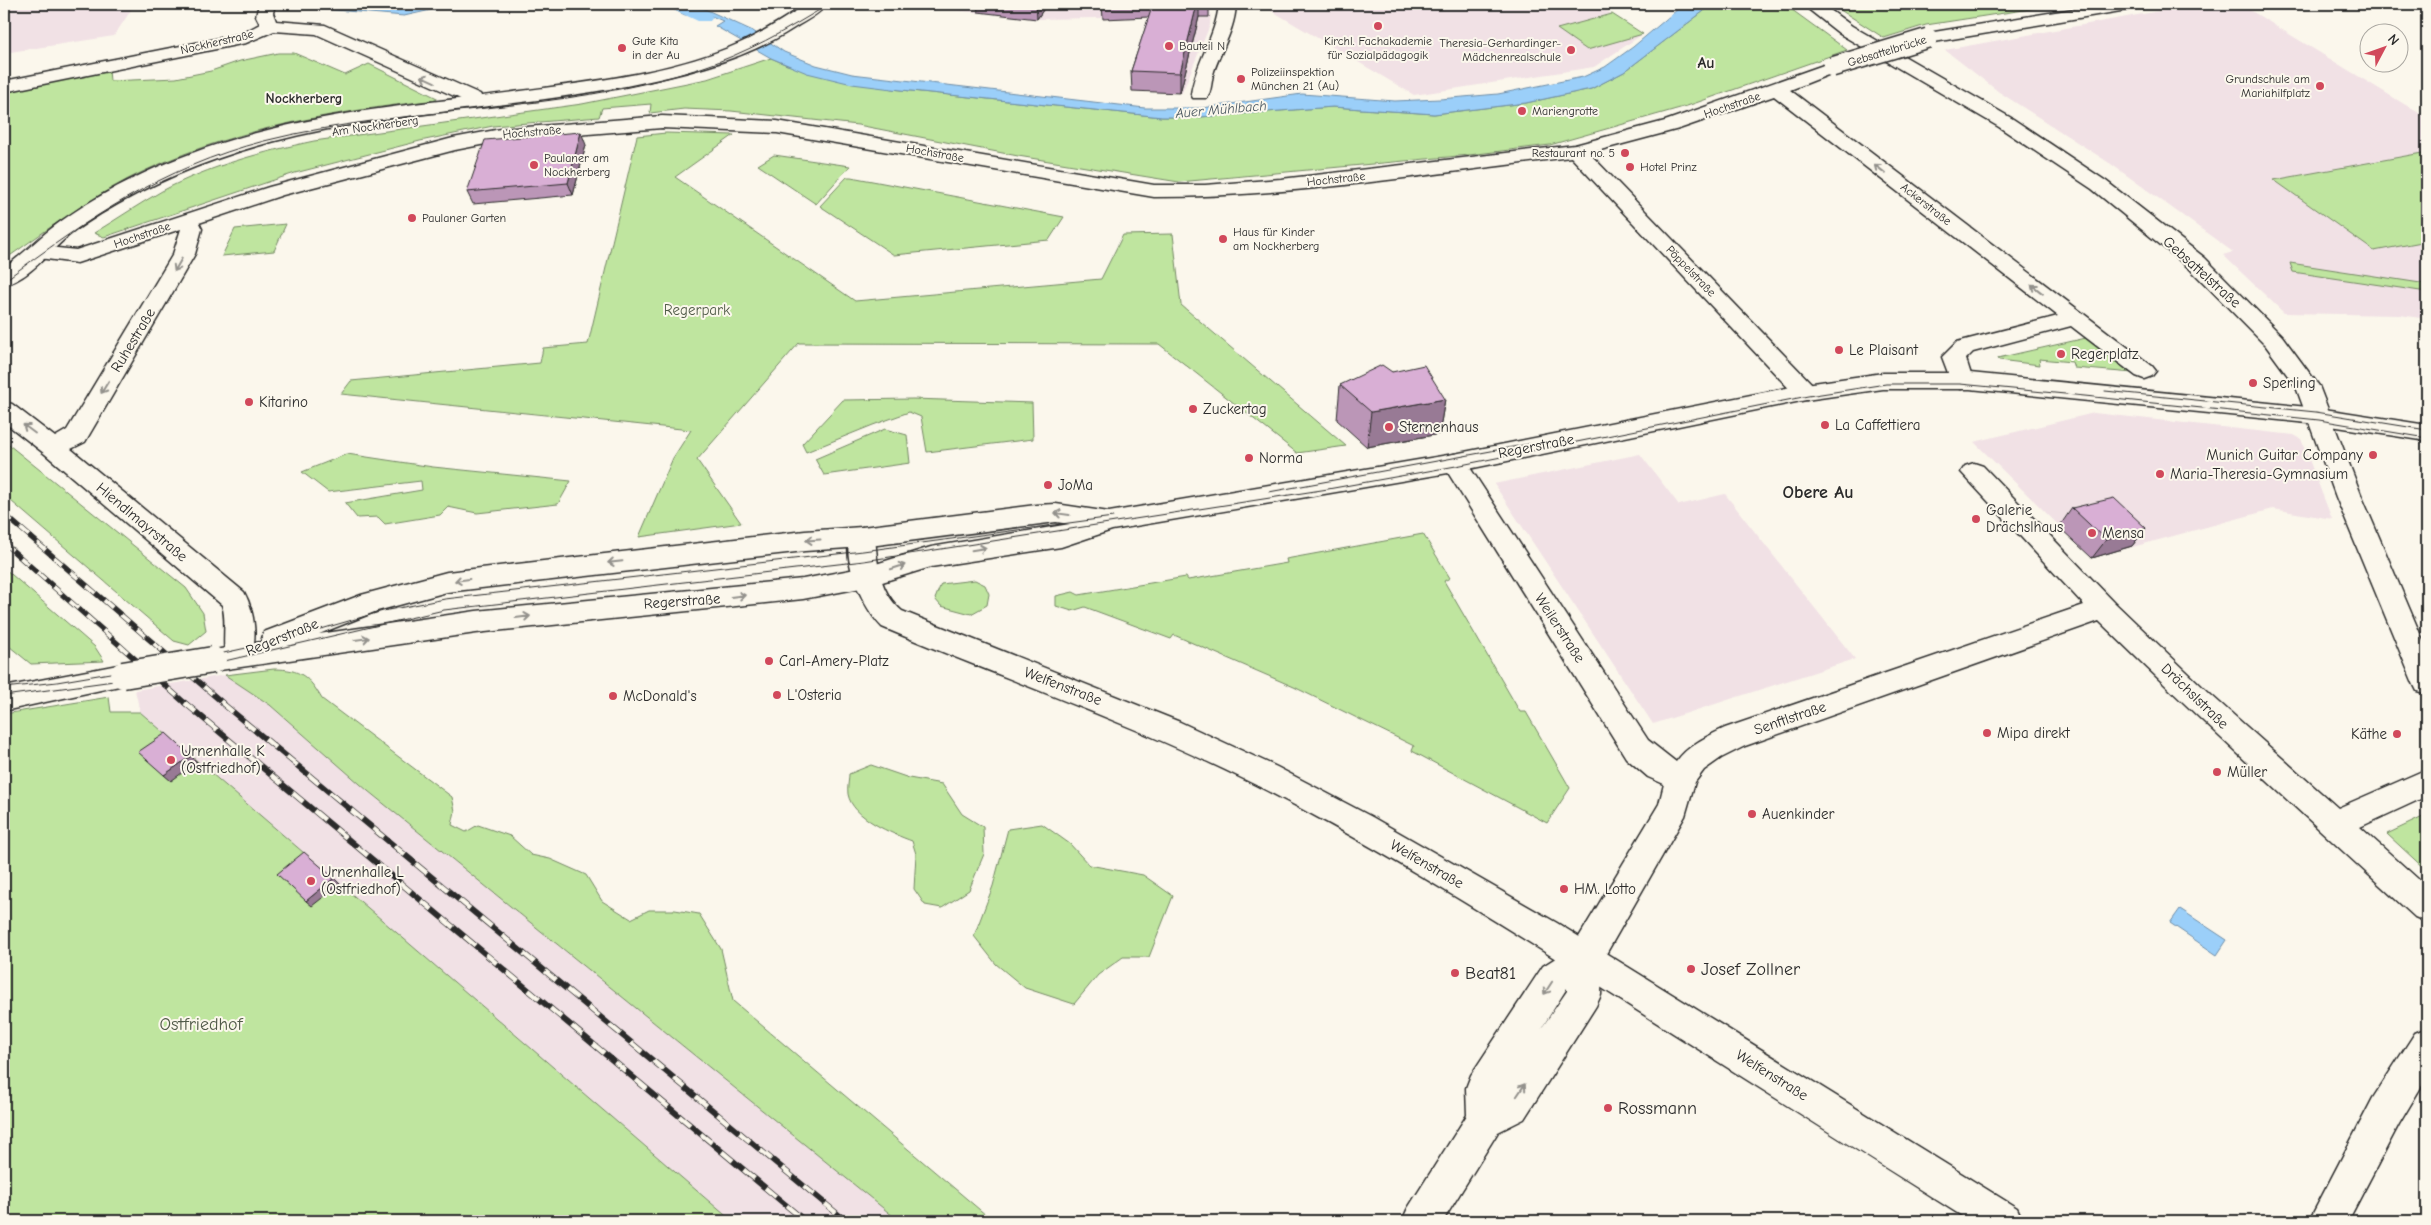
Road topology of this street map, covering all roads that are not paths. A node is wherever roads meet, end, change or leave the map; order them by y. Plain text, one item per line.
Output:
1 (267, 4) edge
2 (1228, 4) edge
3 (1811, 4) edge
4 (2133, 4) edge
5 (825, 6) edge
6 (271, 26) junction
7 (1832, 67) joint
8 (4, 87) edge
9 (1777, 89) junction
10 (1200, 94) dead end
11 (472, 103) junction
12 (1576, 151) junction
13 (186, 220) junction
14 (39, 252) junction
15 (4, 278) edge
16 (2076, 318) junction
17 (2144, 370) dead end
18 (1961, 381) junction
19 (1806, 392) junction
20 (4, 410) edge
21 (2318, 416) junction
22 (2427, 433) edge
23 (54, 448) junction
24 (1454, 463) junction
25 (1974, 472) dead end
26 (1110, 521) junction
27 (862, 537) junction
28 (866, 577) junction
29 (2104, 608) junction
30 (226, 657) junction
31 (112, 677) junction
32 (2427, 683) edge
33 (4, 684) edge
34 (4, 699) edge
35 (1681, 778) junction
36 (2427, 782) edge
37 (2334, 824) junction
38 (2427, 907) edge
39 (1585, 958) junction
40 (2427, 1045) edge
41 (1421, 1221) edge
42 (2004, 1221) edge
43 (2328, 1221) edge

1 - 6 street
2 - 10 street
3 - 21 street, Gebsattelstraße
4 - 7 street, Gebsattelbrücke, bridge
5 - 11 street, Am Nockherberg
5 - 14 street, Am Nockherberg
6 - 8 street, Nockherstraße
11 -> 6 street, Nockherstraße
7 - 9 street, Hochstraße
9 - 12 street, Hochstraße
16 -> 9 street, Ackerstraße
11 - 14 street, Am Nockherberg
12 - 13 street, Hochstraße
12 - 19 street, Pöppelstraße
13 - 14 street, Hochstraße
13 -> 23 street, Ruhestraße
14 - 15 street, Am Nockherberg
16 - 17 street
16 - 18 street
18 - 19 street, Regerstraße
18 - 21 street
19 - 24 street, Regerstraße
23 -> 20 street, Hiendlmayrstraße
21 - 22 street
21 - 32 street, Gebsattelstraße
23 - 30 street, Hiendlmayrstraße
24 - 26 street, Regerstraße
24 - 35 street, Weilerstraße
25 - 29 street, Drächslstraße
26 -> 27 street, Regerstraße
28 -> 26 street, Regerstraße
27 - 28 street, Welfenstraße
27 -> 30 street, Regerstraße
30 -> 28 street, Regerstraße
28 - 39 street, Welfenstraße
29 - 35 street, Senftlstraße
29 - 37 street, Drächslstraße
30 - 31 street, bridge
31 - 33 street
31 - 34 street
35 - 39 street, Senftlstraße
36 - 37 street
37 - 38 street, Drächslstraße
39 - 41 street
39 - 42 street, Welfenstraße
40 - 43 street

